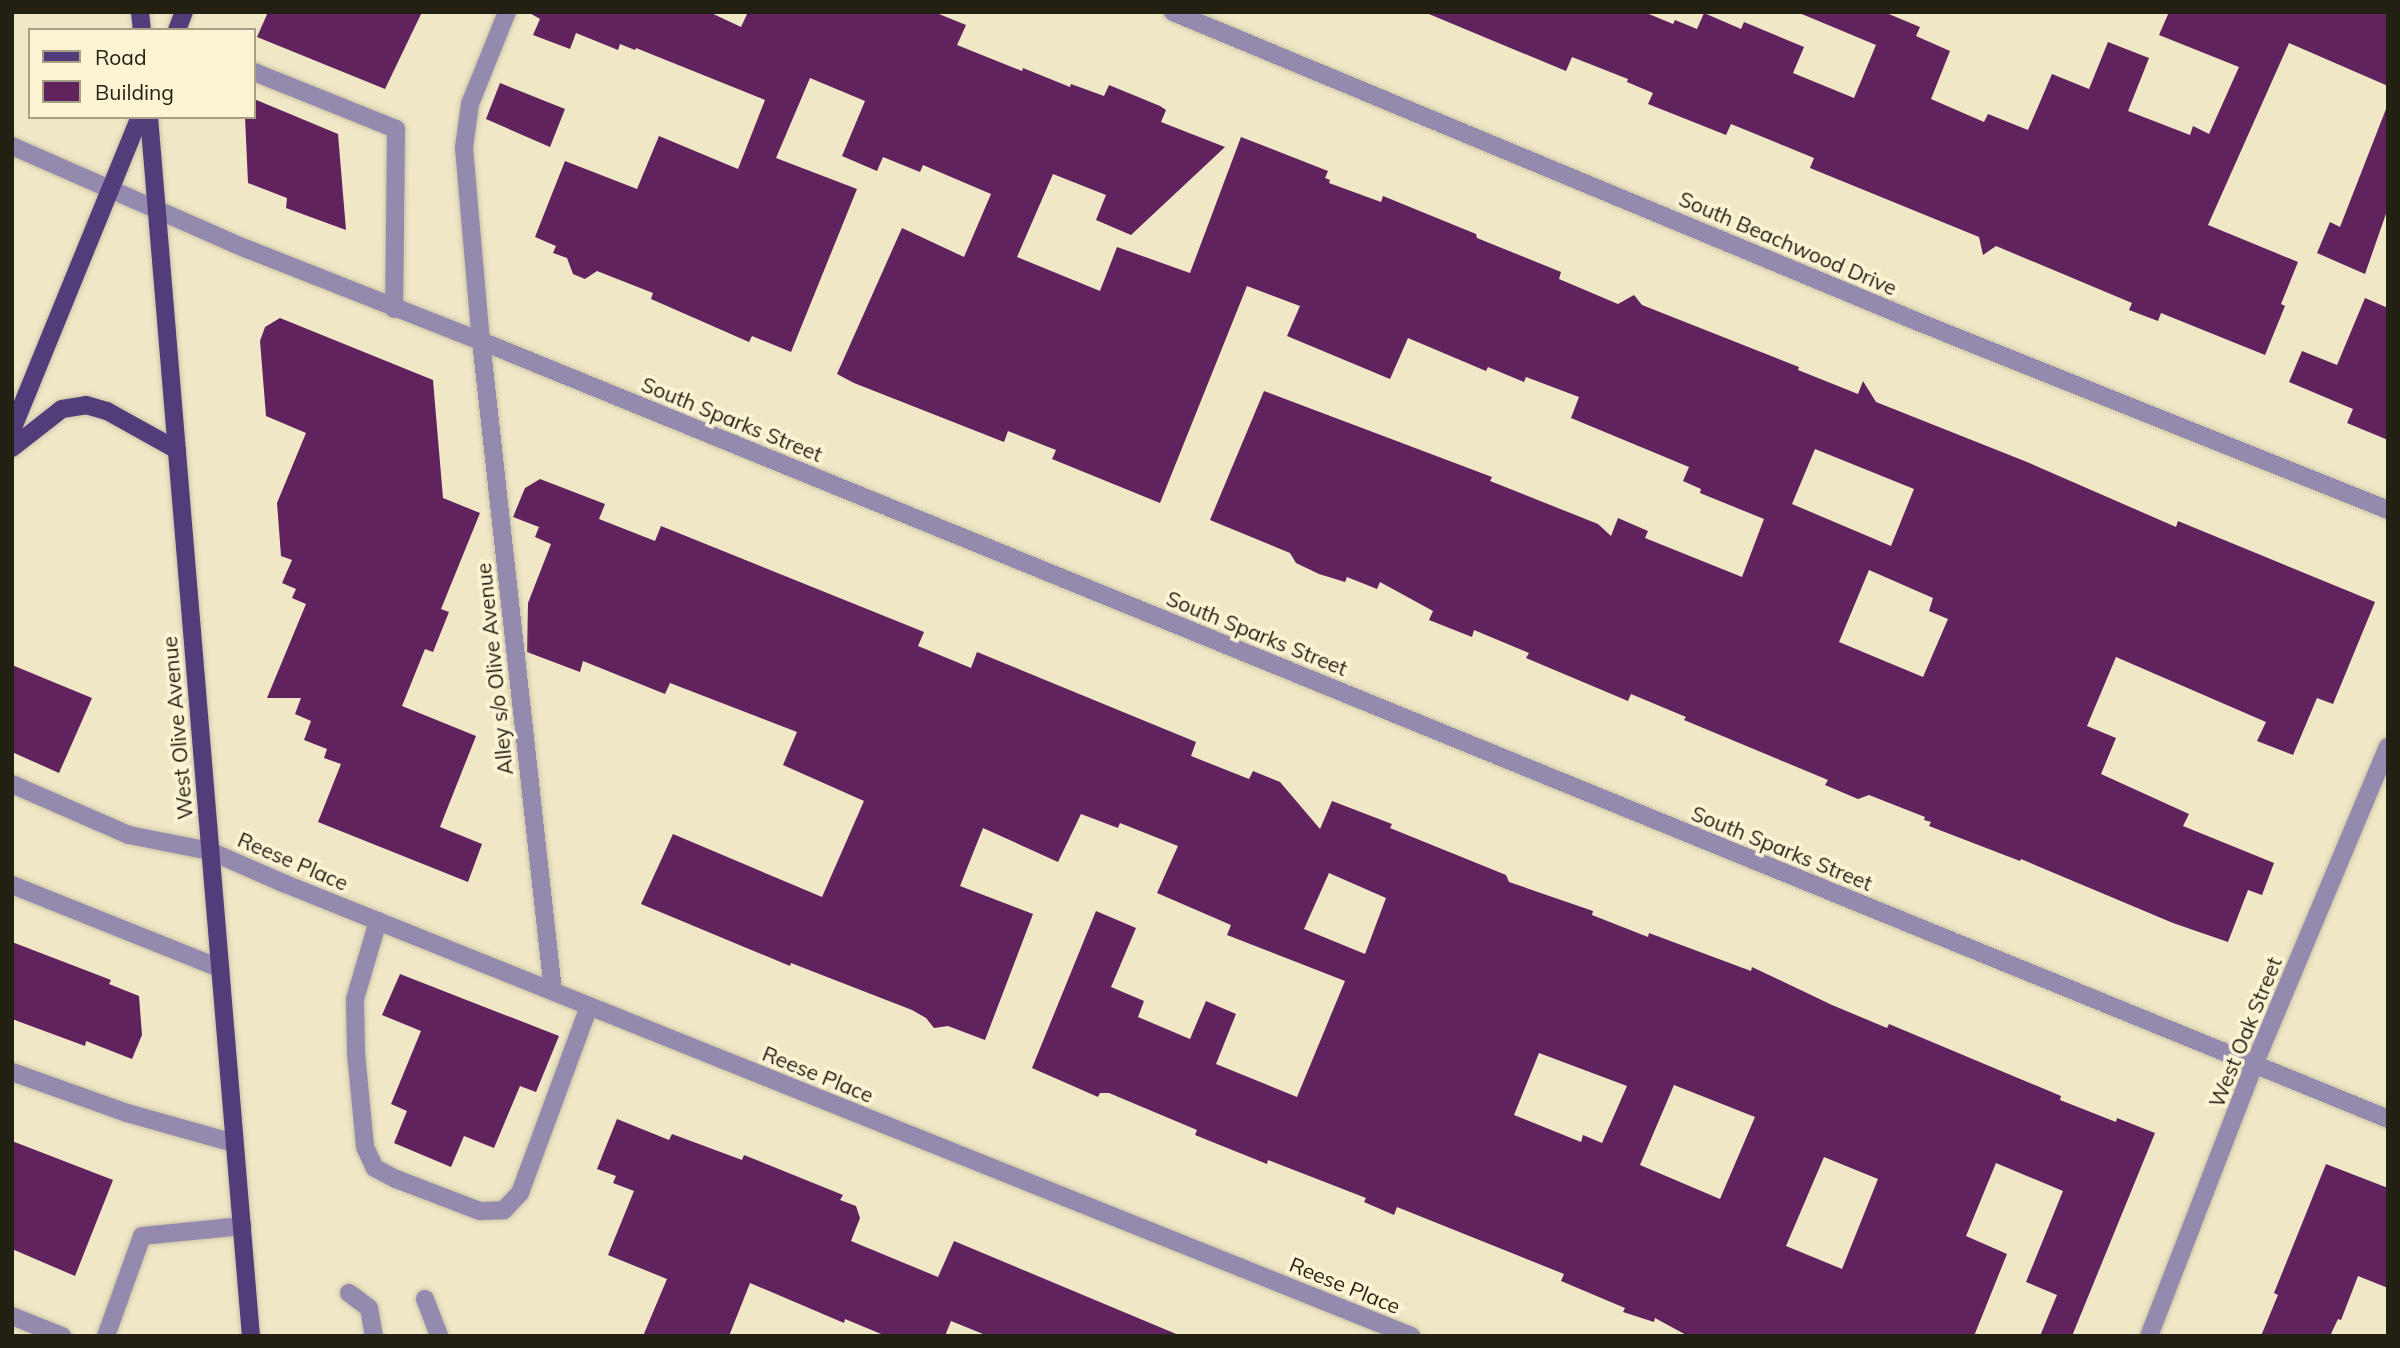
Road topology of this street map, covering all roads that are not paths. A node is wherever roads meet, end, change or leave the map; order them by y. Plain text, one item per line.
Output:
1 (507, 12) edge
2 (1173, 12) edge
3 (256, 73) edge
4 (139, 119) edge
5 (149, 119) edge
6 (12, 146) edge
7 (109, 189) junction
8 (158, 212) junction
9 (394, 309) junction
10 (481, 341) junction
11 (12, 430) edge
12 (12, 448) edge
13 (177, 450) junction
14 (2388, 510) edge
15 (2388, 747) edge
16 (12, 784) edge
17 (210, 850) junction
18 (12, 886) edge
19 (378, 921) junction
20 (220, 968) junction
21 (553, 991) junction
22 (589, 1006) junction
23 (2255, 1065) junction
24 (12, 1072) edge
25 (2388, 1119) edge
26 (233, 1143) junction
27 (243, 1226) junction
28 (349, 1293) dead end
29 (425, 1299) dead end
30 (12, 1316) edge
31 (62, 1336) edge
32 (106, 1336) edge
33 (251, 1336) edge
34 (374, 1336) edge
35 (439, 1336) edge
36 (1411, 1336) edge
37 (2149, 1336) edge

1 - 10 street, Alley s/o Olive Avenue
2 - 14 street, South Beachwood Drive
3 - 9 street
4 - 7 main road
5 - 8 main road, West Olive Avenue
6 - 7 street, South Sparks Street
7 - 8 street, South Sparks Street
7 - 11 main road
8 - 9 street, South Sparks Street
8 - 13 main road, West Olive Avenue
9 - 10 street, South Sparks Street
10 - 21 street, Alley s/o Olive Avenue
10 - 23 street, South Sparks Street
12 - 13 main road
13 - 17 main road, West Olive Avenue
15 - 23 street, West Oak Street
16 - 17 street, Reese Place
17 - 19 street, Reese Place
17 - 20 main road, West Olive Avenue
18 - 20 street
19 - 21 street, Reese Place
19 - 22 street
20 - 26 main road, West Olive Avenue
21 - 22 street, Reese Place
22 - 36 street, Reese Place
23 - 25 street, South Sparks Street
23 - 37 street, West Oak Street
24 - 26 street
26 - 27 main road, West Olive Avenue
27 - 32 street
27 - 33 main road, West Olive Avenue
28 - 34 street
29 - 35 street
30 - 31 street

